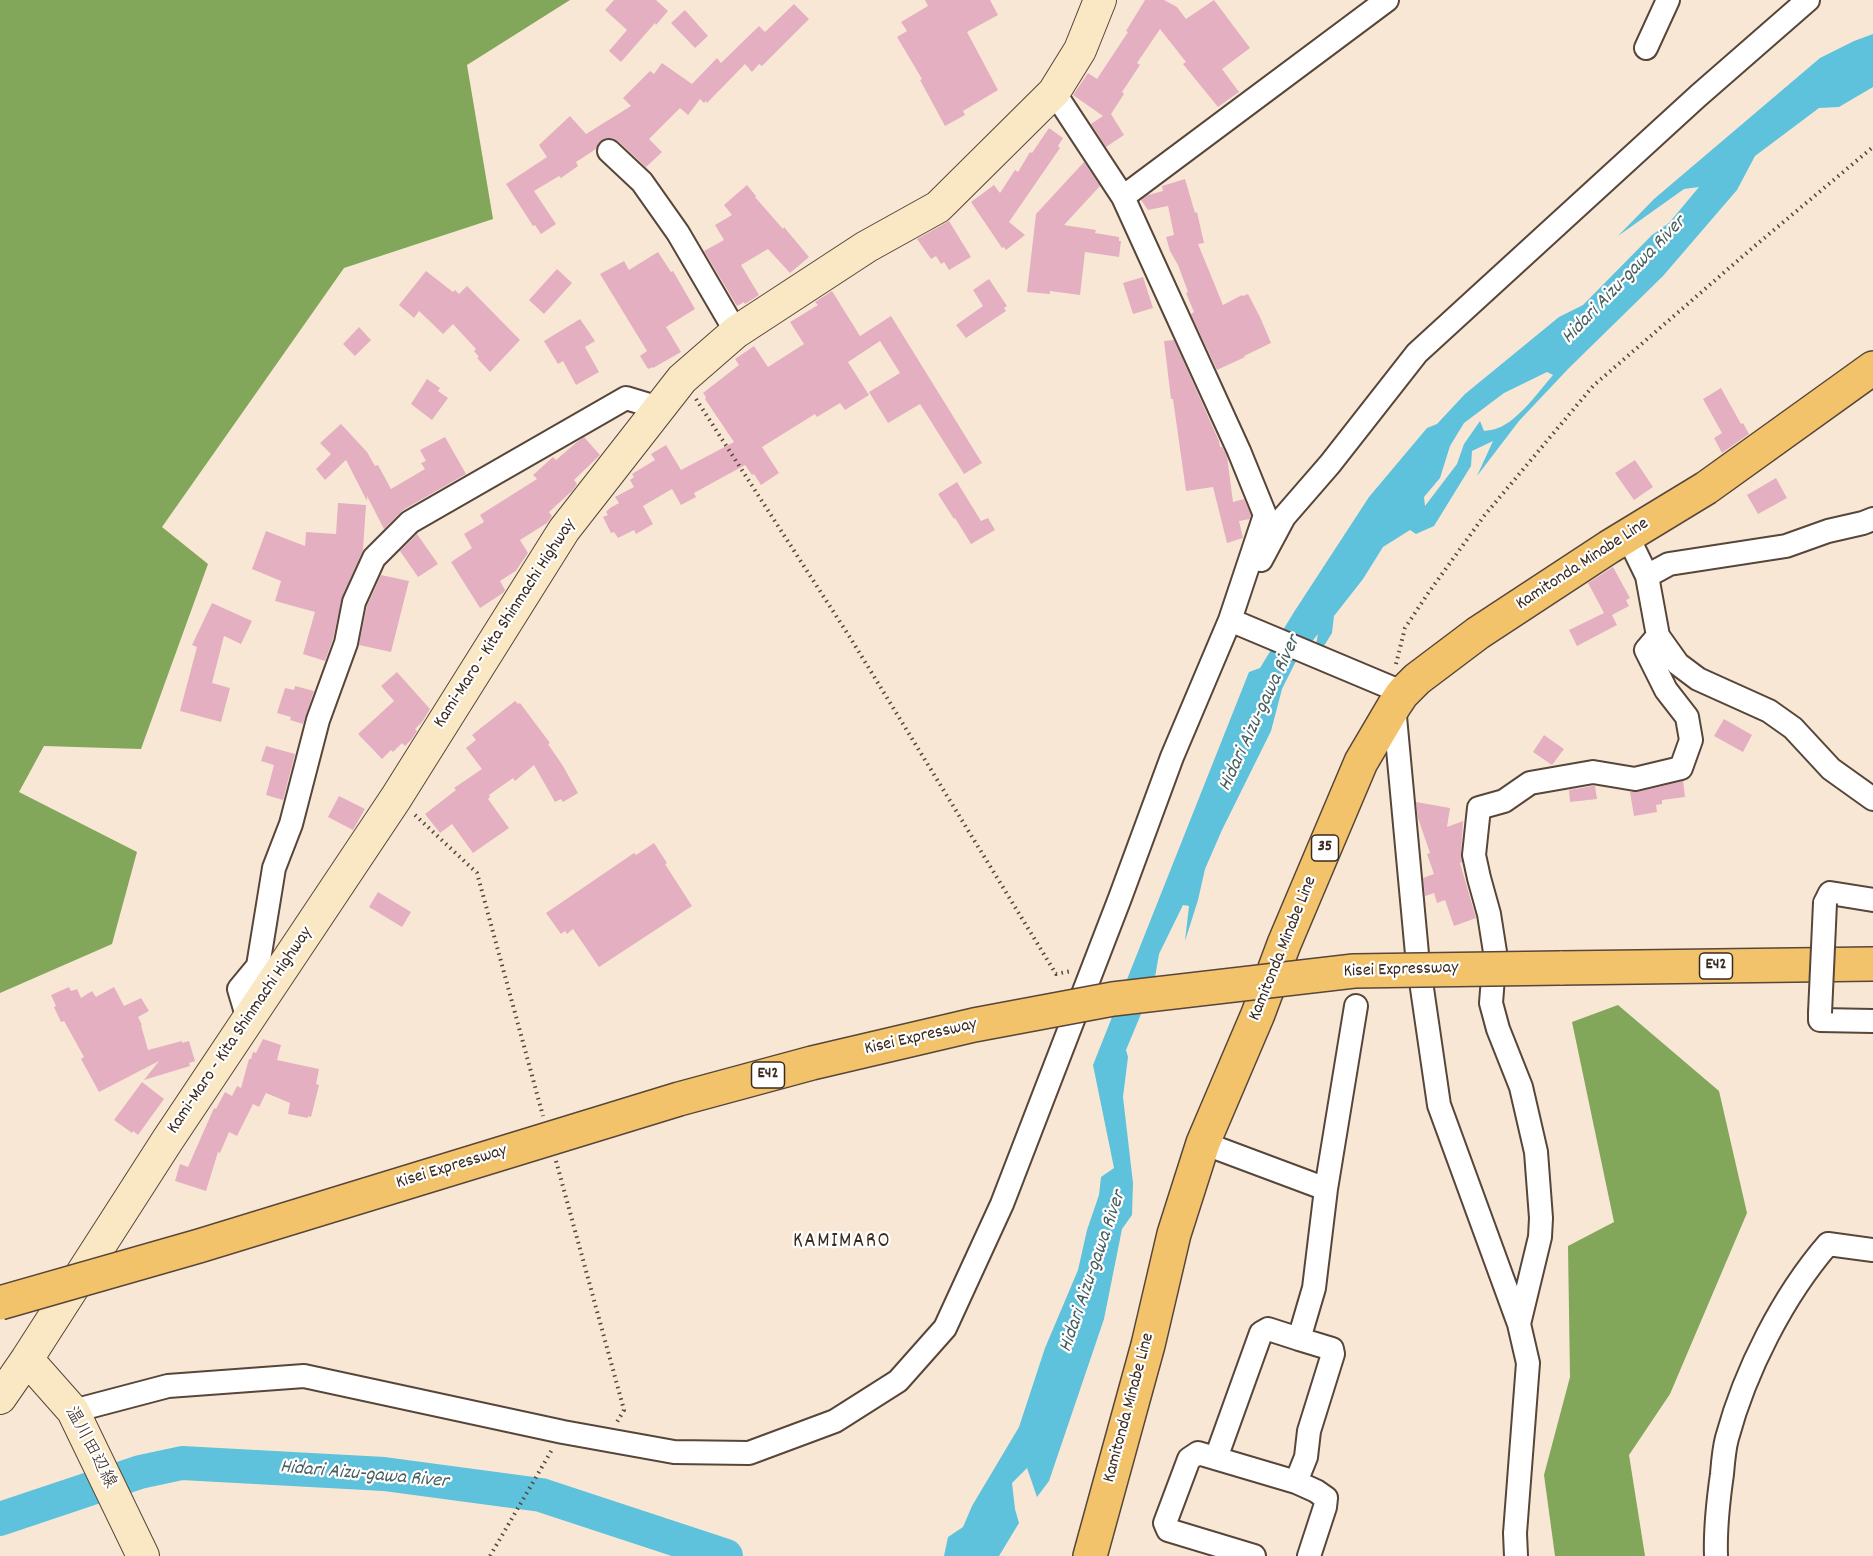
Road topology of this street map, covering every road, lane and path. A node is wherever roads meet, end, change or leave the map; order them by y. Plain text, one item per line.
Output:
1 (1100, 0) edge
2 (1387, 0) edge
3 (1668, 0) edge
4 (1808, 0) edge
5 (1646, 48) dead end
6 (1054, 92) junction
7 (1873, 147) edge
8 (609, 151) dead end
9 (1123, 196) junction
10 (736, 332) junction
11 (1873, 368) edge
12 (682, 379) junction
13 (659, 408) junction
14 (1873, 519) edge
15 (1627, 536) junction
16 (1647, 576) junction
17 (1238, 624) junction
18 (1658, 636) junction
19 (1391, 693) junction
20 (1873, 799) edge
21 (1873, 900) edge
22 (1873, 964) edge
23 (1077, 969) dead end
24 (1356, 1006) dead end
25 (248, 1019) junction
26 (1873, 1021) edge
27 (1203, 1143) junction
28 (1326, 1189) junction
29 (1873, 1250) edge
30 (0, 1303) edge
31 (1518, 1324) junction
32 (1299, 1338) junction
33 (27, 1359) junction
34 (0, 1398) edge
35 (79, 1424) junction
36 (552, 1449) dead end
37 (1216, 1458) junction
38 (1296, 1482) junction
39 (143, 1556) edge
40 (490, 1556) edge
41 (1090, 1556) edge
42 (1254, 1556) edge
43 (1309, 1556) edge
44 (1516, 1556) edge
45 (1716, 1556) edge

1 - 6 main road, Kami-Maro - Kita Shinmachi Highway
2 - 9 street
3 - 5 street
4 - 17 street
6 - 9 street
6 - 10 main road, Kami-Maro - Kita Shinmachi Highway
7 - 19 path
8 - 10 street
9 - 17 street
10 - 12 main road, Kami-Maro - Kita Shinmachi Highway
11 - 15 main road, Kamitonda Minabe Line / 35
12 - 13 main road, Kami-Maro - Kita Shinmachi Highway
12 - 23 path
13 - 25 main road, Kami-Maro - Kita Shinmachi Highway
13 - 25 street
14 - 16 street
15 - 16 street
15 - 19 main road, Kamitonda Minabe Line / 35
16 - 18 street
17 - 19 street
17 - 35 street
18 - 20 street
18 - 31 street
19 - 27 main road, Kamitonda Minabe Line / 35
19 - 31 street
21 - 26 street, bridge
22 - 30 main road, Kisei Expressway / E42, bridge
24 - 28 street
25 - 33 main road, Kami-Maro - Kita Shinmachi Highway
27 - 28 street
27 - 41 main road, Kamitonda Minabe Line / 35
28 - 32 street
29 - 45 street
31 - 44 street
32 - 37 street
32 - 38 street
33 - 34 main road
33 - 35 main road, 温川田辺線
35 - 39 main road, 温川田辺線
36 - 40 path
37 - 38 street
37 - 42 street
38 - 43 street

